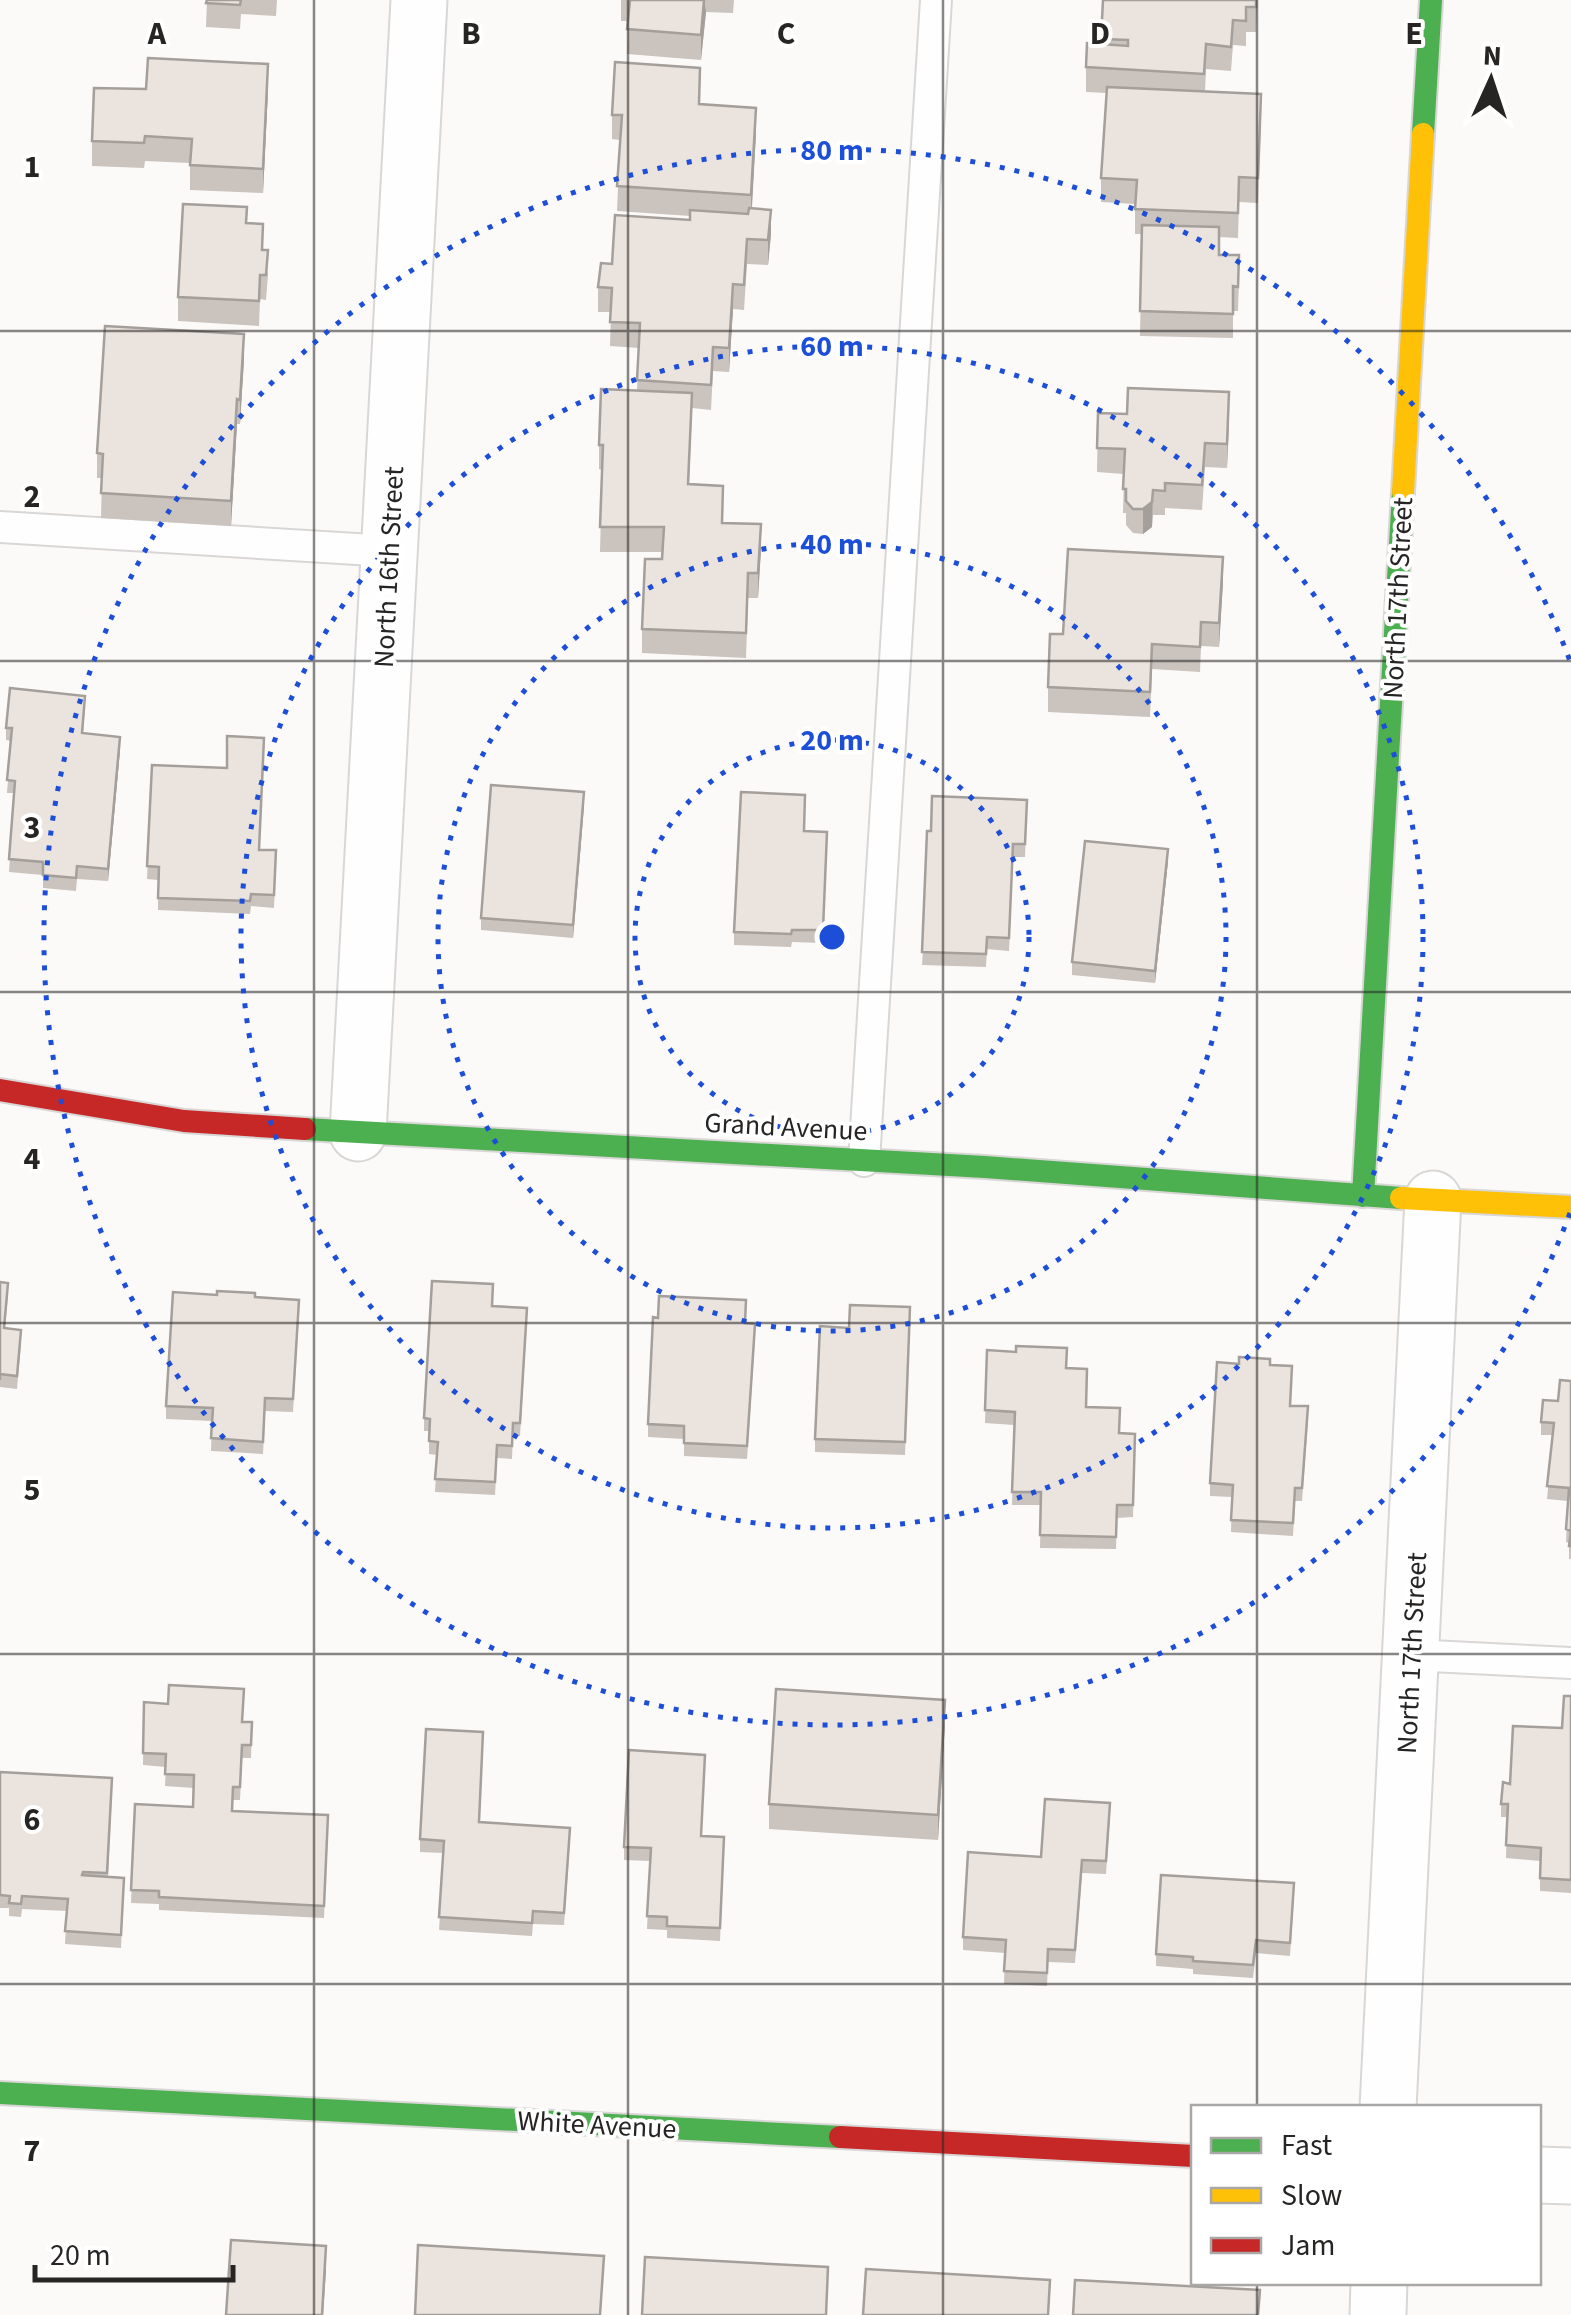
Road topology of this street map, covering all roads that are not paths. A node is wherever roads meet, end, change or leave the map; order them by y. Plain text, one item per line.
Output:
1 (418, 0) edge
2 (936, 0) edge
3 (1431, 0) edge
4 (0, 526) edge
5 (389, 551) junction
6 (0, 1090) edge
7 (358, 1133) junction
8 (864, 1161) junction
9 (1363, 1196) junction
10 (1433, 1199) junction
11 (1571, 1207) edge
12 (1411, 1654) junction
13 (1571, 1663) edge
14 (0, 2092) edge
15 (1388, 2105) edge
16 (1191, 2156) edge
17 (1541, 2175) edge
18 (1571, 2176) edge
19 (1379, 2285) edge
20 (1378, 2315) edge

1 - 5 street, North 16th Street
2 - 8 lane
3 - 9 street, North 17th Street
4 - 5 lane
5 - 7 street, North 16th Street
6 - 7 street, Grand Avenue
7 - 8 street, Grand Avenue
8 - 9 street, Grand Avenue
9 - 10 street, Grand Avenue
10 - 11 street, Grand Avenue
10 - 12 street, North 17th Street
12 - 13 lane
12 - 15 street, North 17th Street
14 - 16 street, White Avenue
17 - 18 street
19 - 20 street

